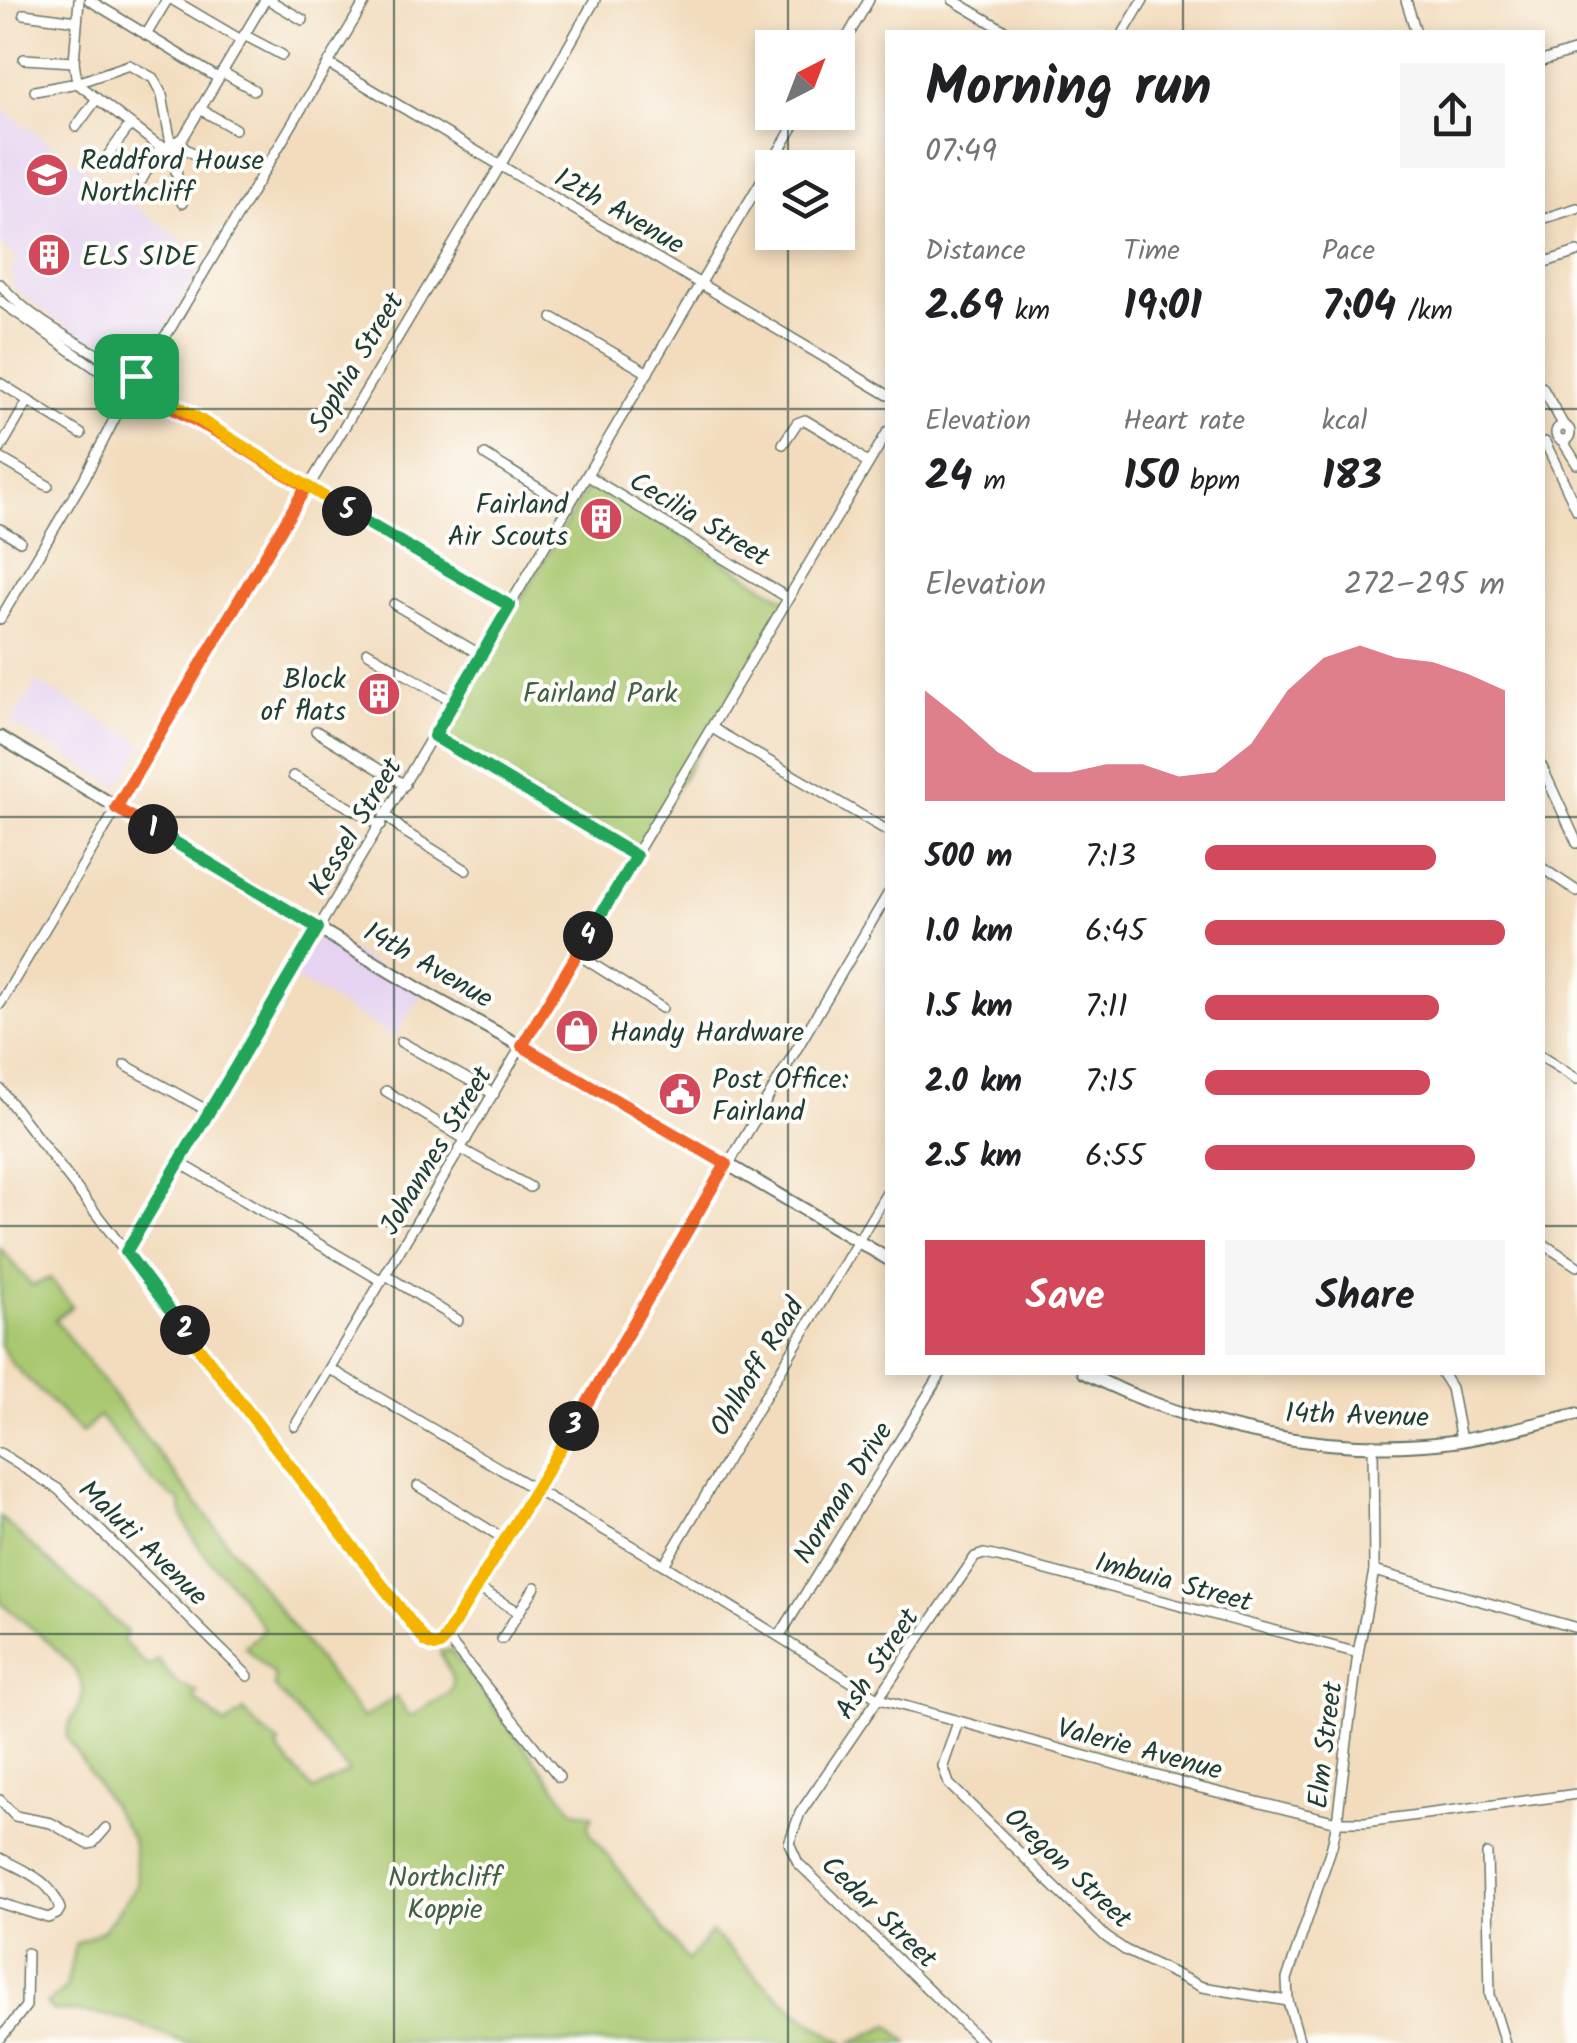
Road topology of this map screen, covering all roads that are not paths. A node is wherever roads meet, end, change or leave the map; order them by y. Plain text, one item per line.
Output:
1 (79, 0) edge
2 (88, 0) edge
3 (170, 0) edge
4 (366, 0) edge
5 (595, 0) edge
6 (869, 0) edge
7 (953, 0) edge
8 (1143, 0) edge
9 (1406, 0) edge
10 (264, 1) edge
11 (24, 14) dead end
12 (304, 20) dead end
13 (77, 21) junction
14 (851, 30) edge
15 (1004, 30) edge
16 (1125, 30) edge
17 (1415, 30) edge
18 (146, 35) junction
19 (243, 37) junction
20 (1577, 50) edge
21 (282, 55) dead end
22 (24, 59) dead end
23 (1545, 60) edge
24 (74, 62) junction
25 (329, 64) junction
26 (220, 75) junction
27 (77, 84) junction
28 (254, 90) dead end
29 (35, 91) dead end
30 (96, 100) junction
31 (200, 109) junction
32 (130, 125) junction
33 (76, 126) dead end
34 (235, 130) dead end
35 (791, 130) edge
36 (170, 145) junction
37 (107, 156) dead end
38 (212, 164) dead end
39 (500, 166) junction
40 (141, 181) dead end
41 (182, 203) dead end
42 (1576, 210) edge
43 (1545, 218) edge
44 (1577, 252) edge
45 (1545, 262) edge
46 (0, 284) edge
47 (701, 284) junction
48 (0, 301) edge
49 (553, 318) dead end
50 (169, 331) junction
51 (124, 369) junction
52 (648, 373) junction
53 (134, 383) junction
54 (0, 384) edge
55 (117, 384) junction
56 (885, 393) edge
57 (1545, 393) edge
58 (28, 401) junction
59 (116, 418) junction
60 (1566, 432) edge
61 (81, 434) dead end
62 (885, 436) edge
63 (1545, 442) edge
64 (783, 444) dead end
65 (0, 448) edge
66 (485, 455) dead end
67 (0, 458) edge
68 (1576, 461) edge
69 (868, 464) junction
70 (588, 476) junction
71 (48, 486) dead end
72 (306, 487) junction
73 (569, 508) junction
74 (1577, 510) edge
75 (0, 528) edge
76 (20, 541) dead end
77 (788, 598) junction
78 (394, 604) dead end
79 (510, 606) junction
80 (0, 619) edge
81 (367, 652) dead end
82 (482, 655) junction
83 (454, 702) junction
84 (712, 728) junction
85 (316, 732) dead end
86 (434, 736) junction
87 (0, 738) edge
88 (1545, 774) edge
89 (293, 776) dead end
90 (405, 785) junction
91 (116, 808) junction
92 (384, 820) junction
93 (885, 829) edge
94 (1577, 843) edge
95 (636, 856) junction
96 (466, 870) dead end
97 (1545, 870) edge
98 (1576, 888) edge
99 (885, 899) edge
100 (318, 928) junction
101 (577, 954) junction
102 (0, 1004) edge
103 (662, 1008) dead end
104 (401, 1042) dead end
105 (522, 1046) junction
106 (1545, 1058) edge
107 (125, 1065) dead end
108 (1577, 1079) edge
109 (0, 1090) edge
110 (386, 1091) dead end
111 (494, 1094) junction
112 (210, 1112) junction
113 (464, 1144) junction
114 (180, 1162) junction
115 (726, 1164) junction
116 (530, 1187) dead end
117 (885, 1196) edge
118 (857, 1241) junction
119 (1545, 1245) edge
120 (126, 1252) junction
121 (885, 1257) edge
122 (1577, 1266) edge
123 (384, 1278) junction
124 (458, 1320) dead end
125 (330, 1369) junction
126 (940, 1375) edge
127 (1090, 1375) edge
128 (1442, 1375) edge
129 (1577, 1414) edge
130 (295, 1426) dead end
131 (1460, 1440) junction
132 (1373, 1444) junction
133 (0, 1453) edge
134 (418, 1486) dead end
135 (536, 1491) junction
136 (506, 1540) junction
137 (979, 1555) joint
138 (664, 1564) junction
139 (1374, 1571) junction
140 (476, 1587) junction
141 (535, 1587) dead end
142 (519, 1612) junction
143 (1577, 1628) edge
144 (780, 1635) junction
145 (446, 1637) junction
146 (502, 1639) dead end
147 (1358, 1652) junction
148 (248, 1676) dead end
149 (878, 1699) junction
150 (958, 1722) junction
151 (559, 1777) dead end
152 (1577, 1794) edge
153 (811, 1798) joint
154 (0, 1800) edge
155 (1338, 1822) junction
156 (106, 1828) dead end
157 (1487, 1854) dead end
158 (0, 1858) edge
159 (0, 1903) edge
160 (27, 1953) dead end
161 (1288, 2000) junction
162 (0, 2039) edge
163 (984, 2043) edge
164 (1300, 2043) edge
165 (1505, 2043) edge

1 - 13 street
2 - 18 street
3 - 18 street
3 - 19 street
4 - 25 street
5 - 39 street, Sophia Street
6 - 14 street
7 - 15 street
8 - 16 street
9 - 17 street
10 - 12 street
10 - 19 street
11 - 13 street
13 - 24 street
18 - 26 street
19 - 21 street
19 - 26 street
20 - 23 street
22 - 24 street
24 - 27 street
25 - 39 street, 12th Avenue
25 - 50 street
26 - 28 street
26 - 31 street
27 - 29 street
27 - 30 street
27 - 36 street
30 - 32 street
30 - 33 street
31 - 34 street
31 - 36 street
32 - 36 street
32 - 37 street
35 - 47 street, Kessel Street
36 - 38 street
36 - 40 street
36 - 41 street
39 - 47 street, 12th Avenue
39 - 72 street, Sophia Street
42 - 43 street
44 - 45 street
46 - 51 street
47 - 52 street, Kessel Street
47 - 56 street, 12th Avenue
48 - 55 street
49 - 52 street
50 - 51 street
50 - 53 street
51 - 53 street
51 - 55 street
52 - 70 street, Kessel Street
53 - 55 street
53 - 59 street
53 - 72 street
54 - 58 street
55 - 59 street
57 - 60 street
58 - 61 street
58 - 65 street
59 - 80 street
60 - 63 street
60 - 68 street
62 - 69 street, Johannes Street
63 - 74 street
64 - 69 street
66 - 73 street
67 - 71 street
69 - 77 street, Johannes Street
70 - 73 street, Kessel Street
70 - 77 street, Cecilia Street
72 - 79 street
72 - 91 street, Sophia Street
73 - 79 street, Kessel Street
75 - 76 street
77 - 84 street, Johannes Street
78 - 82 street
79 - 82 street, Kessel Street
81 - 83 street
82 - 83 street, Kessel Street
83 - 86 street, Kessel Street
84 - 93 street
84 - 95 street, Johannes Street
85 - 90 street
86 - 90 street, Kessel Street
86 - 95 street
87 - 91 main road, 14th Avenue
88 - 94 street
89 - 92 street
90 - 92 street, Kessel Street
91 - 100 main road, 14th Avenue
91 - 102 street, Sophia Street
92 - 96 street
92 - 100 street, Kessel Street
95 - 101 street, Johannes Street
97 - 98 street
99 - 115 street
100 - 105 main road, 14th Avenue
100 - 112 street, Kessel Street
101 - 103 street
101 - 105 street, Johannes Street
104 - 111 street
105 - 111 street, Johannes Street
105 - 115 main road, 14th Avenue
106 - 108 street
107 - 112 street
109 - 120 street
110 - 113 street
111 - 113 street, Johannes Street
112 - 114 street, Kessel Street
113 - 116 street
113 - 123 street, Johannes Street
114 - 120 street, Kessel Street
114 - 123 street
115 - 118 main road, 14th Avenue
115 - 135 street
117 - 118 street, Ohlhoff Road
118 - 121 main road, 14th Avenue
118 - 138 street, Ohlhoff Road
119 - 122 street
120 - 145 street
123 - 124 street
123 - 125 street, Johannes Street
125 - 130 street, Johannes Street
125 - 135 street, Valerie Avenue
126 - 144 street, Norman Drive
127 - 132 main road, 14th Avenue
128 - 131 street
129 - 131 main road, 14th Avenue
131 - 132 main road, 14th Avenue
132 - 139 street, Elm Street
133 - 148 street, Maluti Avenue
134 - 136 street
135 - 136 street
135 - 138 street, Valerie Avenue
136 - 140 street
137 - 147 street, Imbuia Street
137 - 149 street, Ash Street
138 - 144 street, Valerie Avenue
139 - 143 street
139 - 147 street, Elm Street
140 - 142 street
140 - 145 street
141 - 142 street
142 - 146 street
144 - 149 street, Valerie Avenue
145 - 151 street
147 - 155 street, Elm Street
149 - 150 street, Valerie Avenue
149 - 153 street, Ash Street
150 - 155 street, Valerie Avenue
150 - 161 street, Oregon Street
152 - 155 street, Valerie Avenue
153 - 163 street, Cedar Street
154 - 156 street
155 - 161 street, Elm Street
157 - 165 street
158 - 159 street
160 - 162 street
161 - 164 street, Elm Street

